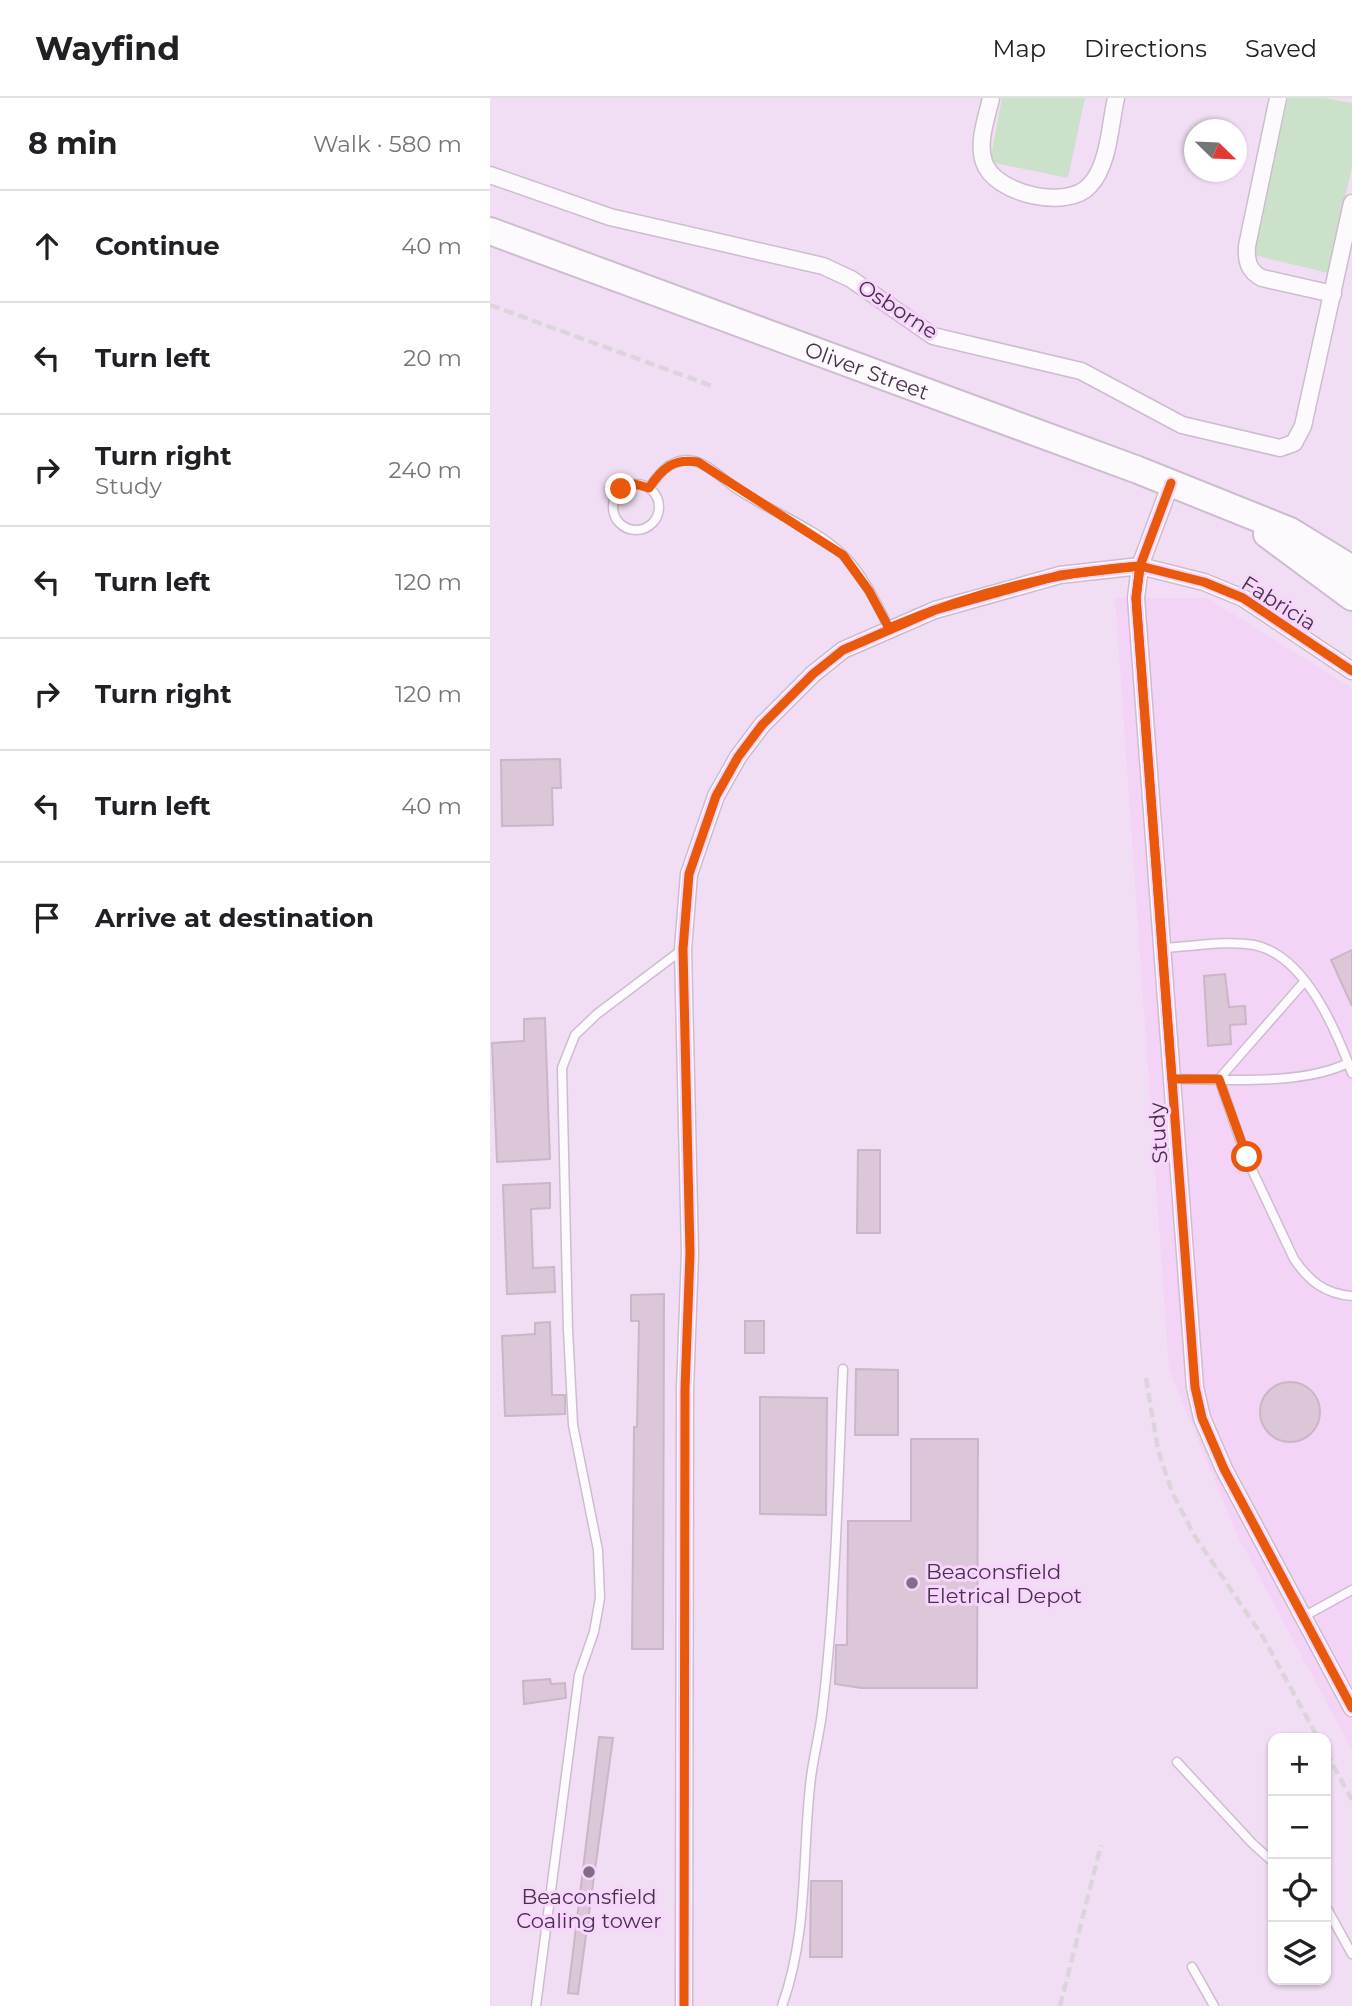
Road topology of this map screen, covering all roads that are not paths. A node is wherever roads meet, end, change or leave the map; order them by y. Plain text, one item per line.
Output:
1 (991, 98) edge
2 (1116, 98) edge
3 (1278, 98) edge
4 (490, 175) edge
5 (1352, 203) edge
6 (490, 231) edge
7 (1333, 294) junction
8 (1171, 483) junction
9 (649, 488) junction
10 (1244, 515) junction
11 (1319, 547) junction
12 (1352, 556) edge
13 (1140, 566) junction
14 (1352, 569) edge
15 (1352, 597) edge
16 (889, 628) junction
17 (1352, 671) edge
18 (1162, 948) junction
19 (683, 949) junction
20 (1304, 982) junction
21 (1348, 1063) junction
22 (1352, 1073) edge
23 (1172, 1079) junction
24 (1219, 1079) junction
25 (1352, 1296) edge
26 (843, 1369) dead end
27 (1352, 1590) edge
28 (1303, 1616) junction
29 (1352, 1708) edge
30 (1177, 1762) dead end
31 (1270, 1859) edge
32 (1331, 1916) edge
33 (1352, 1954) edge
34 (1192, 1968) dead end
35 (536, 2006) edge
36 (684, 2006) edge
37 (782, 2006) edge
38 (1214, 2006) edge

1 - 2 street
3 - 7 street
4 - 7 street, Osborne
5 - 7 street
6 - 8 highway, Oliver Street
8 - 10 highway, Oliver Street
8 - 13 street, Study
9 - 9 lane
9 - 16 lane
10 - 11 highway, Oliver Street
10 - 15 highway, Oliver Street
11 - 12 highway
11 - 14 highway, Oliver Street
13 - 16 street, Fabricia
13 - 17 street, Fabricia
13 - 18 street, Study
16 - 19 street, Fabricia
18 - 20 lane
18 - 23 street, Study
19 - 35 lane
19 - 36 street, Fabricia
20 - 21 lane
20 - 24 lane
21 - 22 lane
21 - 24 lane
23 - 24 lane
23 - 28 street, Study
24 - 25 lane
26 - 37 lane
27 - 28 lane
28 - 29 street, Study
30 - 31 lane
32 - 33 lane
34 - 38 lane

